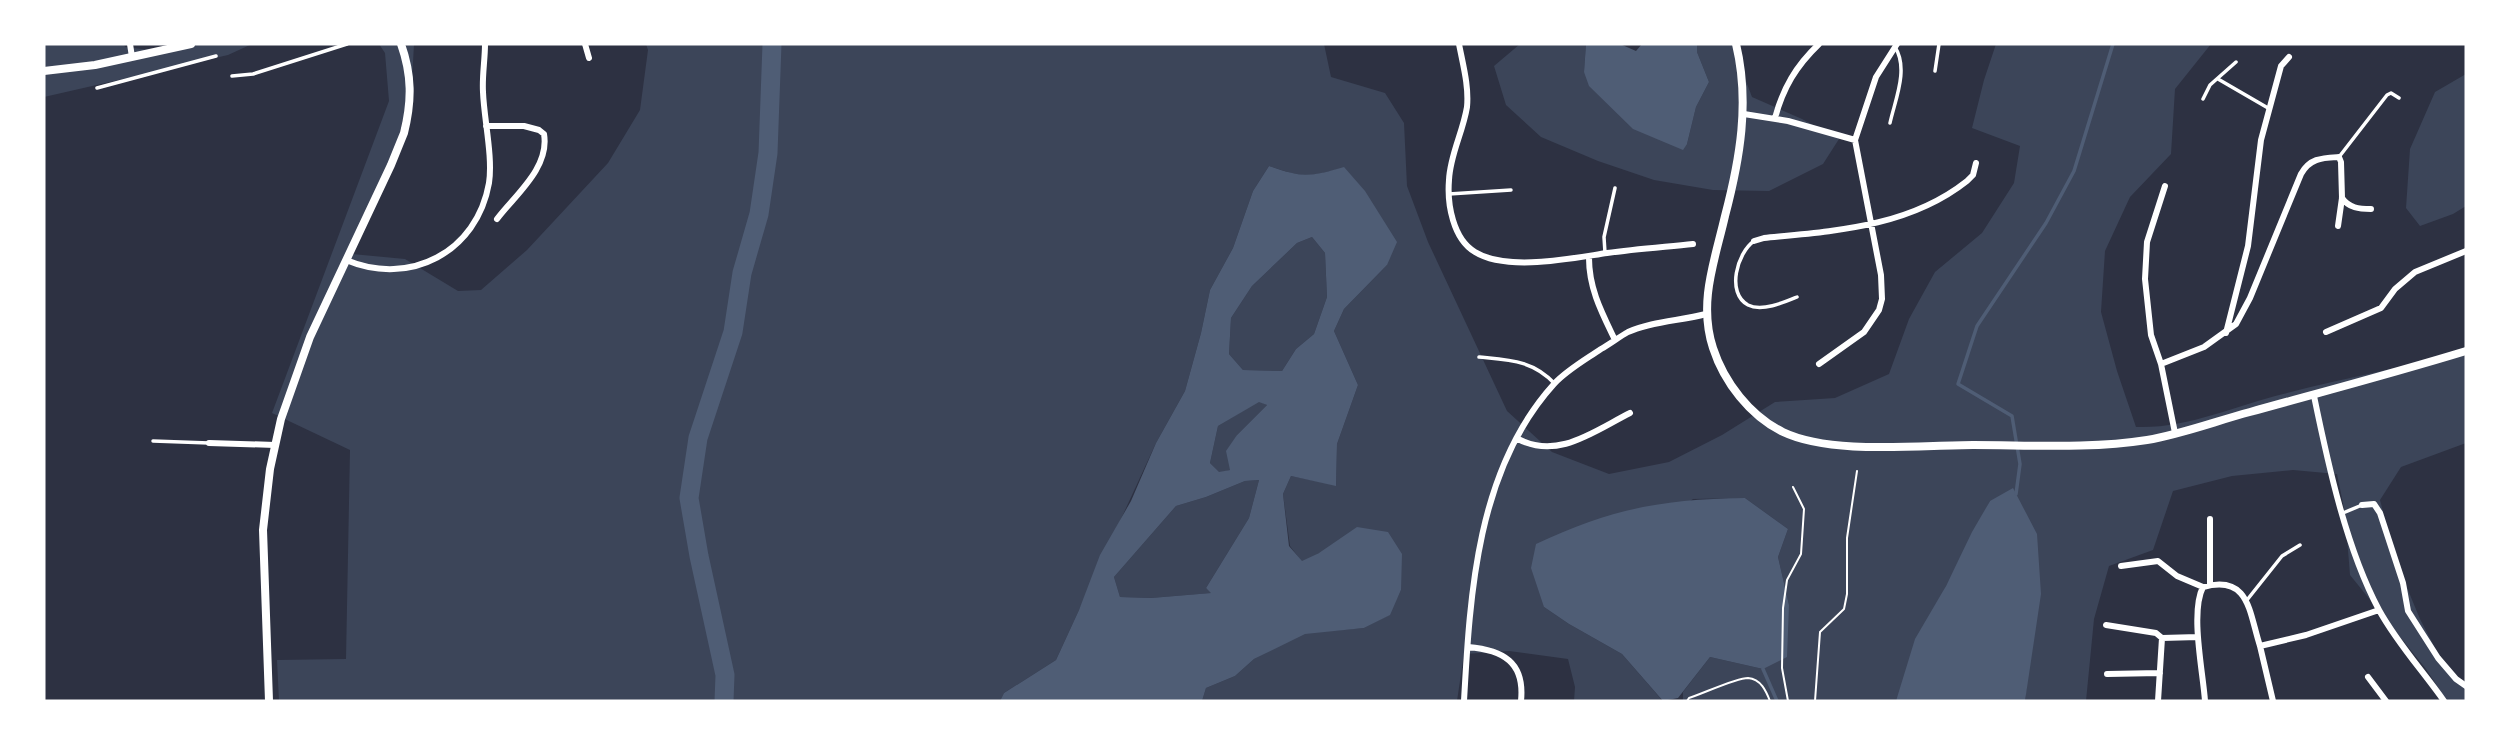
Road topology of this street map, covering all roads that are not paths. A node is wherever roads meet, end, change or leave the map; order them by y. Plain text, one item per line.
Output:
1 (130, 44) edge
2 (191, 44) edge
3 (347, 44) edge
4 (401, 44) edge
5 (485, 44) edge
6 (585, 44) edge
7 (1459, 44) edge
8 (1735, 44) edge
9 (1819, 44) edge
10 (1939, 44) edge
11 (1896, 45) edge
12 (216, 56) dead end
13 (132, 57) junction
14 (2289, 57) dead end
15 (589, 58) dead end
16 (2236, 62) dead end
17 (44, 71) edge
18 (1935, 71) dead end
19 (232, 76) dead end
20 (2218, 79) junction
21 (97, 88) dead end
22 (2399, 98) dead end
23 (2203, 99) dead end
24 (2268, 108) junction
25 (1744, 114) junction
26 (1775, 118) junction
27 (1890, 123) dead end
28 (486, 126) junction
29 (1855, 140) junction
30 (2339, 157) junction
31 (1976, 163) dead end
32 (2165, 187) dead end
33 (1615, 188) dead end
34 (1511, 190) dead end
35 (1449, 194) junction
36 (2342, 198) junction
37 (2371, 209) dead end
38 (497, 219) dead end
39 (1871, 225) junction
40 (2338, 226) dead end
41 (1754, 241) joint
42 (1693, 244) dead end
43 (2466, 251) edge
44 (1605, 253) junction
45 (1589, 258) junction
46 (346, 260) junction
47 (1797, 297) dead end
48 (1706, 314) junction
49 (2326, 332) dead end
50 (2226, 333) junction
51 (1615, 340) junction
52 (2466, 351) edge
53 (1479, 357) dead end
54 (1819, 364) dead end
55 (2161, 364) junction
56 (1555, 384) junction
57 (2314, 396) junction
58 (1630, 414) dead end
59 (2175, 433) junction
60 (1518, 439) junction
61 (153, 441) dead end
62 (209, 443) joint
63 (275, 445) junction
64 (2362, 505) joint
65 (2343, 513) junction
66 (2210, 519) dead end
67 (2300, 545) dead end
68 (2121, 566) dead end
69 (2210, 585) junction
70 (2203, 587) junction
71 (2247, 600) junction
72 (2379, 610) junction
73 (2106, 625) dead end
74 (2198, 637) junction
75 (2162, 638) junction
76 (2260, 646) junction
77 (1468, 648) junction
78 (2160, 673) junction
79 (2107, 674) dead end
80 (2368, 677) dead end
81 (2466, 686) edge
82 (268, 701) edge
83 (1464, 701) edge
84 (1521, 701) edge
85 (2158, 701) edge
86 (2205, 701) edge
87 (2273, 701) edge
88 (2386, 701) edge
89 (2444, 701) edge

1 - 13 street
2 - 13 street
3 - 19 lane
4 - 46 street
5 - 28 street
6 - 15 street
7 - 35 street
8 - 25 street
9 - 26 street
10 - 18 lane
11 - 27 lane
11 - 29 street
12 - 21 lane
13 - 17 street
14 - 24 street
16 - 20 lane
20 - 23 lane
20 - 24 lane
22 - 30 lane
24 - 50 street
25 - 26 street
25 - 48 street
26 - 29 street
28 - 38 street
28 - 46 street
29 - 39 street
30 - 36 street
30 - 50 street
31 - 39 street
32 - 55 street
33 - 44 lane
34 - 35 lane
35 - 45 street
36 - 37 street
36 - 40 street
39 - 41 street
39 - 54 street
41 - 47 lane
42 - 44 street
43 - 49 street
44 - 45 street
45 - 51 street
46 - 63 street
48 - 51 street
48 - 59 street
50 - 55 street
51 - 56 street
52 - 57 street
53 - 56 lane
55 - 59 street
56 - 60 street
57 - 59 street
57 - 65 street
58 - 60 street
60 - 77 street
61 - 62 lane
62 - 63 street
63 - 82 street
64 - 65 lane
64 - 81 street
65 - 72 street
66 - 69 street
67 - 71 lane
68 - 70 street
69 - 70 street
69 - 71 street
70 - 74 street
71 - 76 street
72 - 76 street
72 - 89 street
73 - 75 street
74 - 75 street
74 - 86 street
75 - 78 street
76 - 87 street
77 - 83 street
77 - 84 street
78 - 79 street
78 - 85 street
80 - 88 street

